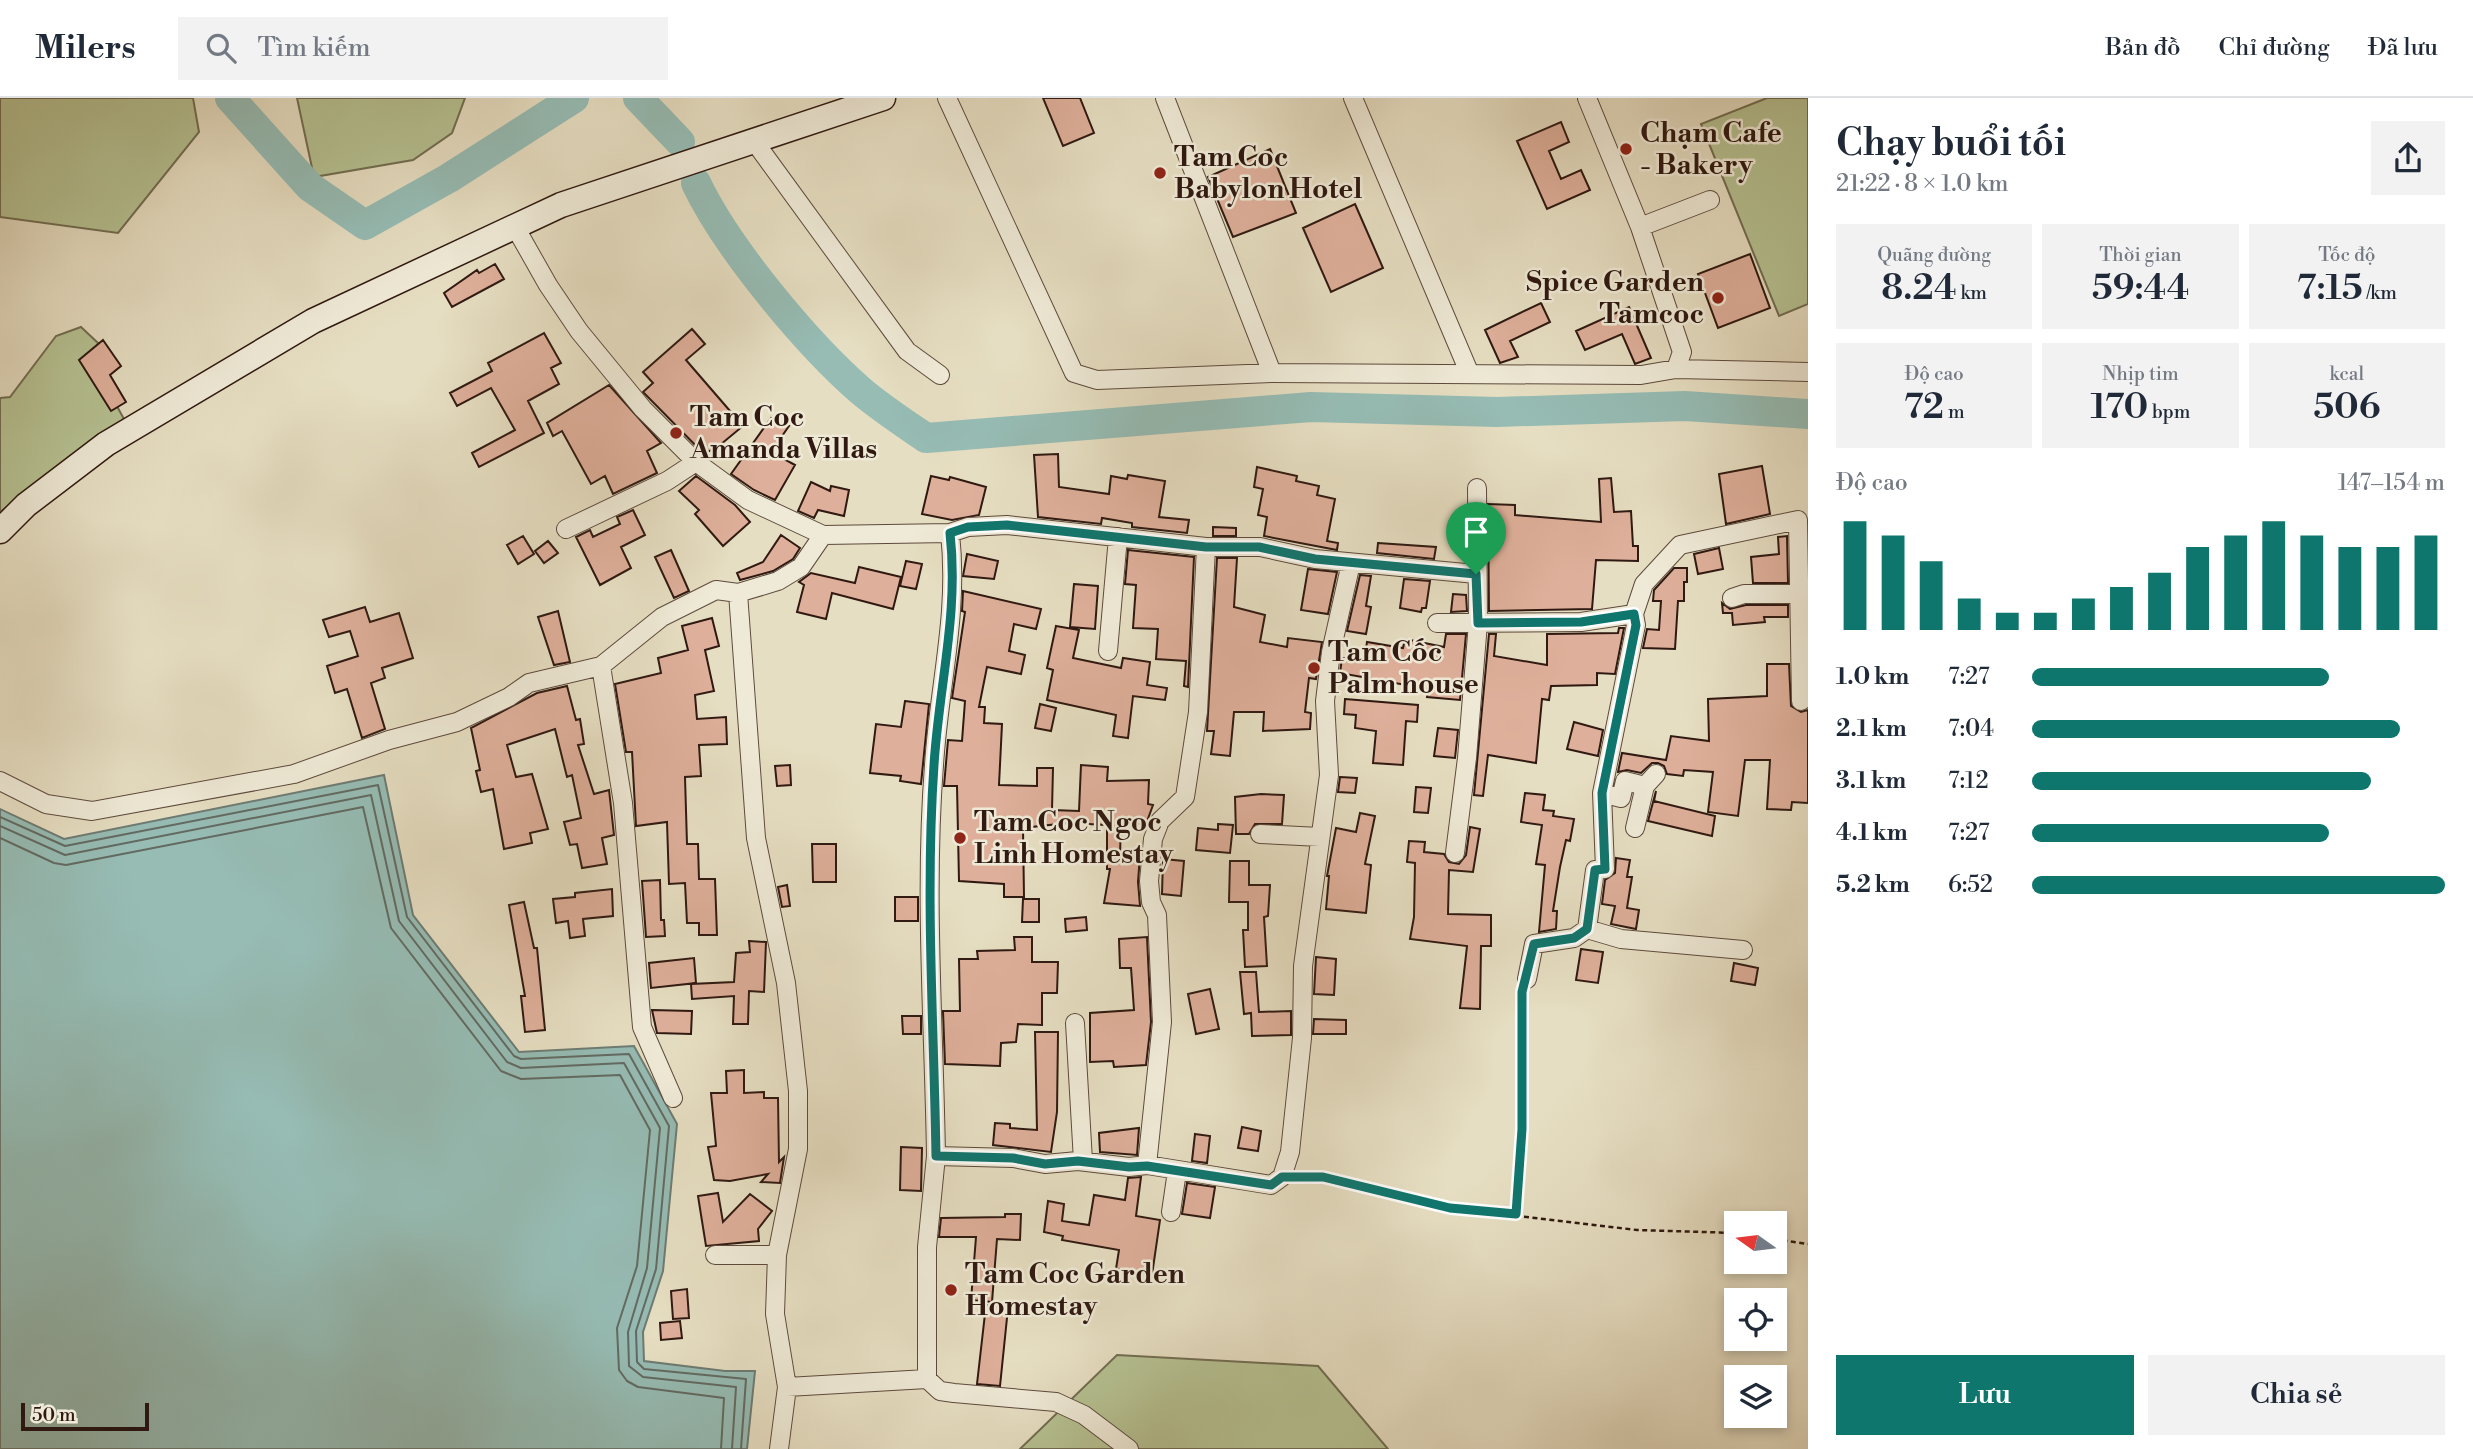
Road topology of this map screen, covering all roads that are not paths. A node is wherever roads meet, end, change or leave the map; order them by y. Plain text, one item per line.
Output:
1 (883, 98) edge
2 (947, 98) edge
3 (1165, 98) edge
4 (1353, 98) edge
5 (1587, 98) edge
6 (754, 141) junction
7 (1710, 200) dead end
8 (514, 225) junction
9 (1640, 227) junction
10 (1676, 369) junction
11 (1469, 372) junction
12 (1808, 372) edge
13 (1272, 373) junction
14 (940, 375) dead end
15 (696, 461) junction
16 (1477, 488) dead end
17 (566, 529) dead end
18 (0, 531) edge
19 (950, 533) junction
20 (823, 535) junction
21 (1118, 537) junction
22 (1206, 547) junction
23 (1351, 563) junction
24 (1476, 574) junction
25 (738, 593) junction
26 (1798, 594) junction
27 (1732, 598) dead end
28 (1634, 614) junction
29 (1437, 622) dead end
30 (1478, 623) junction
31 (1108, 651) dead end
32 (601, 666) junction
33 (1804, 678) edge
34 (1801, 701) dead end
35 (0, 781) edge
36 (1602, 793) junction
37 (1635, 828) dead end
38 (1260, 834) dead end
39 (1320, 837) junction
40 (1455, 853) dead end
41 (1587, 929) junction
42 (1743, 950) dead end
43 (1527, 979) road end
44 (1075, 1023) dead end
45 (673, 1098) dead end
46 (936, 1156) junction
47 (1083, 1161) junction
48 (1147, 1166) junction
49 (1177, 1171) junction
50 (1171, 1212) dead end
51 (715, 1255) dead end
52 (777, 1255) junction
53 (927, 1379) junction
54 (787, 1387) junction
55 (779, 1449) edge
56 (1129, 1449) edge

1 - 6 main road
2 - 13 street
3 - 13 street
4 - 11 street
5 - 9 street
6 - 8 main road
6 - 14 street
7 - 9 street
8 - 15 street
8 - 18 main road
9 - 10 street
10 - 11 street
10 - 12 street
11 - 13 street
15 - 17 street
15 - 20 street
16 - 24 street
19 - 20 street
19 - 21 street
19 - 46 street
20 - 25 street
21 - 22 street
21 - 31 street
22 - 23 street
22 - 48 street
23 - 24 street
23 - 39 street
24 - 30 street
25 - 32 street
25 - 52 street
26 - 27 street
26 - 28 street
26 - 33 street
28 - 30 street
28 - 36 street
29 - 30 street
30 - 40 street
32 - 35 street
32 - 45 street
33 - 34 street
36 - 37 street
36 - 41 street
38 - 39 street
39 - 49 street
41 - 42 street
41 - 43 street
44 - 47 street
46 - 47 street
46 - 53 street
47 - 48 street
48 - 49 street
49 - 50 street
51 - 52 street
52 - 54 street
53 - 54 street
53 - 56 street
54 - 55 street

